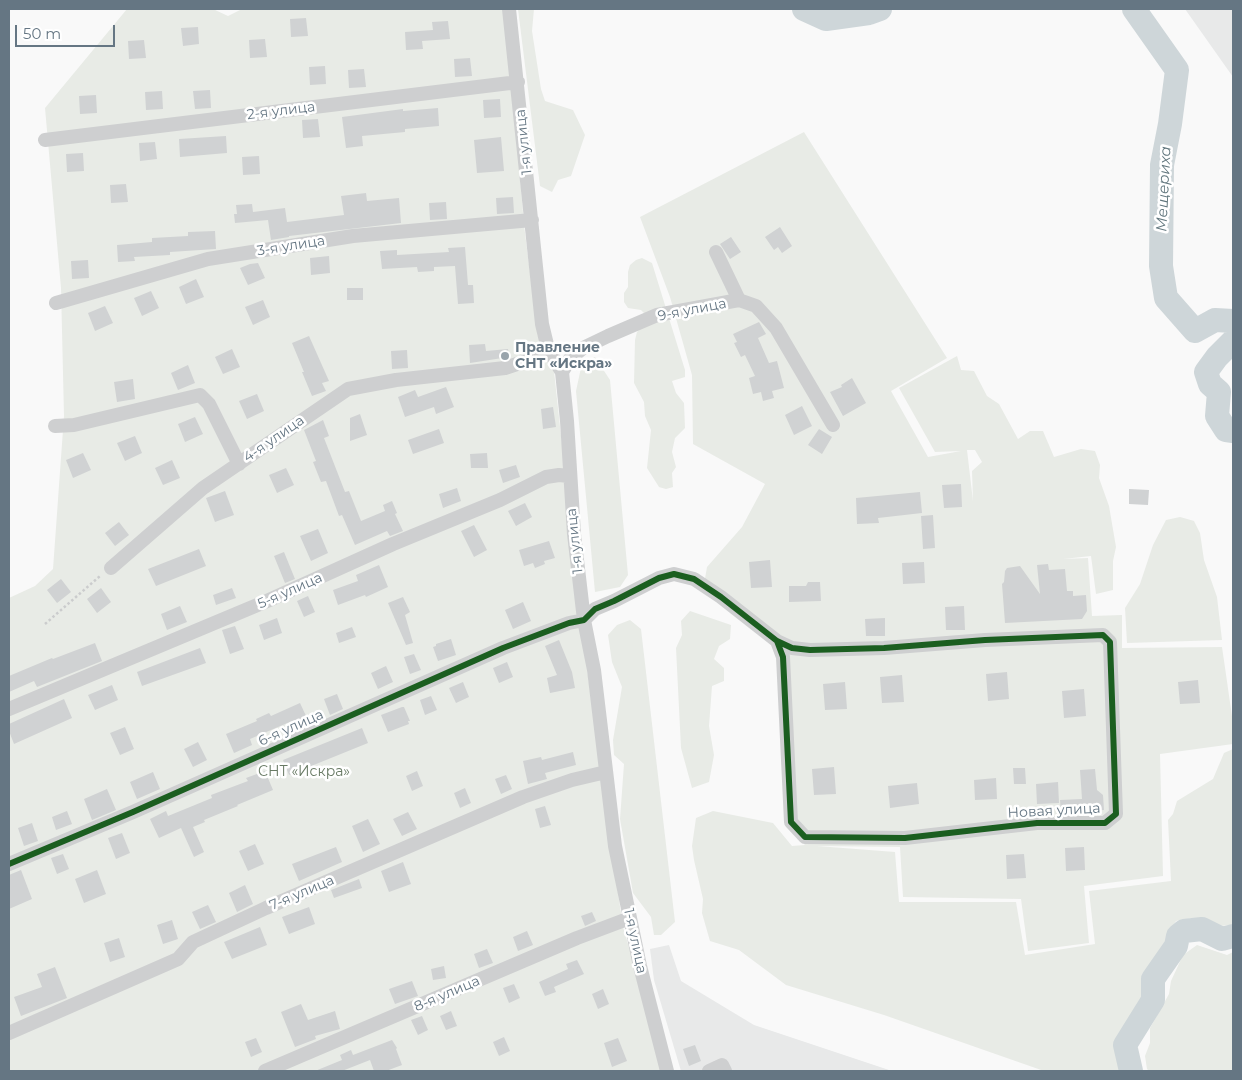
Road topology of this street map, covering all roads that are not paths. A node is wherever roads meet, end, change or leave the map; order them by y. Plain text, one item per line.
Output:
1 (509, 9) edge
2 (518, 82) junction
3 (45, 140) dead end
4 (532, 220) junction
5 (716, 252) dead end
6 (740, 300) junction
7 (56, 303) dead end
8 (548, 349) junction
9 (562, 372) junction
10 (833, 425) dead end
11 (54, 426) dead end
12 (239, 464) junction
13 (569, 476) junction
14 (111, 568) road end
15 (584, 620) junction
16 (777, 641) junction
17 (9, 708) edge
18 (606, 772) junction
19 (9, 864) edge
20 (630, 918) junction
21 (9, 1033) edge
22 (265, 1071) edge
23 (667, 1071) edge
24 (709, 1071) edge
25 (725, 1071) edge

1 - 2 street, 1-я улица
2 - 3 street, 2-я улица
2 - 4 street, 1-я улица
4 - 7 street, 3-я улица
4 - 8 street, 1-я улица
5 - 6 street
6 - 9 street, 9-я улица
6 - 10 street, 9-я улица
8 - 9 street, 1-я улица
8 - 12 street, 4-я улица
9 - 13 street, 1-я улица
11 - 12 street
12 - 14 street, 4-я улица
13 - 15 street, 1-я улица
13 - 17 street, 5-я улица
15 - 16 street, Новая улица
15 - 18 street, 1-я улица
15 - 19 street, 6-я улица
16 - 16 street, Новая улица
18 - 20 street, 1-я улица
18 - 21 street, 7-я улица
20 - 22 street, 8-я улица
20 - 23 street, 1-я улица
24 - 25 street

